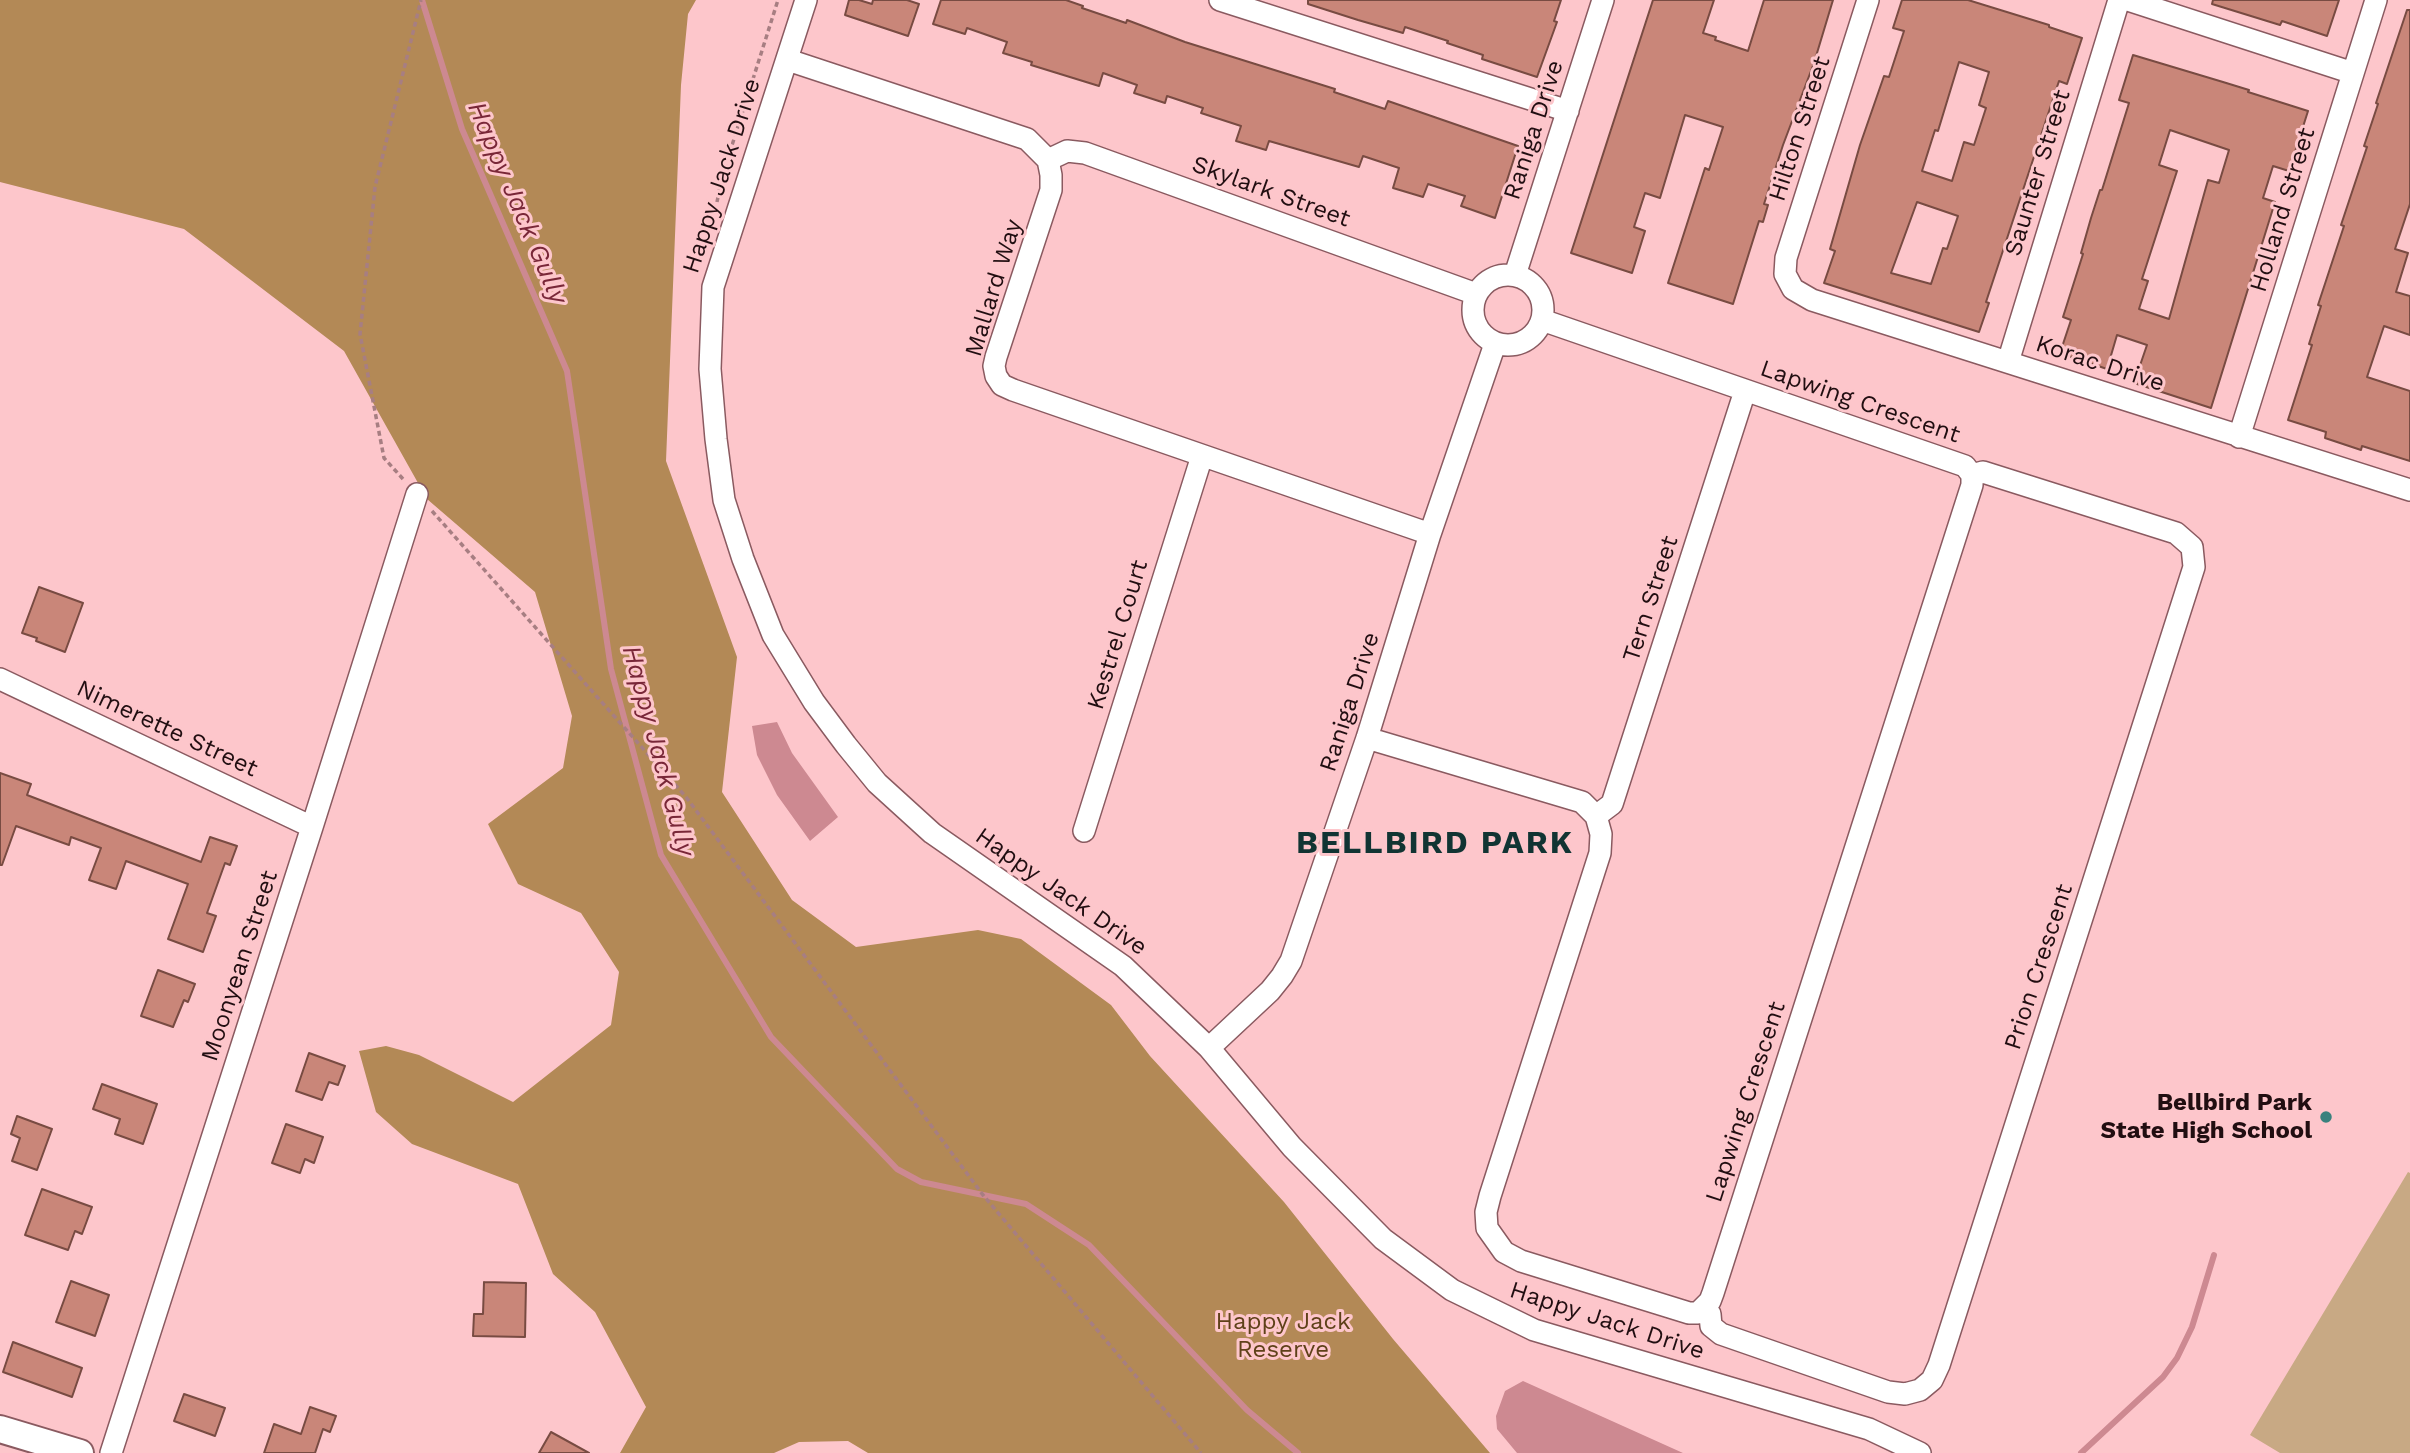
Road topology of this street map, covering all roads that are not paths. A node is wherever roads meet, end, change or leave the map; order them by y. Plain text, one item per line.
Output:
1 (806, 0) edge
2 (1220, 0) edge
3 (1603, 0) edge
4 (1868, 0) edge
5 (2119, 0) edge
6 (2127, 0) edge
7 (2376, 0) edge
8 (788, 60) junction
9 (2353, 73) junction
10 (1568, 111) junction
11 (1048, 160) junction
12 (1785, 274) joint
13 (1515, 275) junction
14 (1476, 294) junction
15 (1542, 320) junction
16 (1495, 344) junction
17 (2008, 362) junction
18 (1745, 391) junction
19 (2239, 436) junction
20 (1202, 456) junction
21 (1972, 475) junction
22 (2410, 490) edge
23 (417, 494) road end
24 (1430, 534) junction
25 (0, 679) edge
26 (1367, 738) junction
27 (1596, 816) junction
28 (312, 827) junction
29 (1084, 831) dead end
30 (1209, 1048) junction
31 (1705, 1308) junction
32 (0, 1429) edge
33 (80, 1453) edge
34 (111, 1453) edge
35 (1920, 1453) edge

1 - 8 street, Happy Jack Drive
2 - 10 street
3 - 10 street, Raniga Drive
4 - 12 street, Hilton Street
5 - 17 street, Saunter Street
6 - 9 street
7 - 9 street, Holland Street
8 - 11 street
8 - 30 street, Happy Jack Drive
9 - 19 street, Holland Street
10 - 13 street, Raniga Drive
11 - 14 street, Skylark Street
11 - 20 street, Mallard Way
12 - 17 street, Korac Drive
13 - 14 street
13 - 15 street
14 - 16 street
15 - 16 street
15 - 18 street, Lapwing Crescent
16 - 24 street, Raniga Drive
17 - 19 street, Korac Drive
18 - 21 street, Lapwing Crescent
18 - 27 street, Tern Street
19 - 22 street, Korac Drive
20 - 24 street, Mallard Way
20 - 29 street, Kestrel Court
21 - 31 street, Lapwing Crescent
21 - 31 street, Prion Crescent
23 - 28 street, Moonyean Street
24 - 26 street, Raniga Drive
25 - 28 street, Nimerette Street
26 - 27 street
26 - 30 street, Raniga Drive
27 - 31 street
28 - 34 street, Moonyean Street
30 - 35 street, Happy Jack Drive
32 - 33 street

